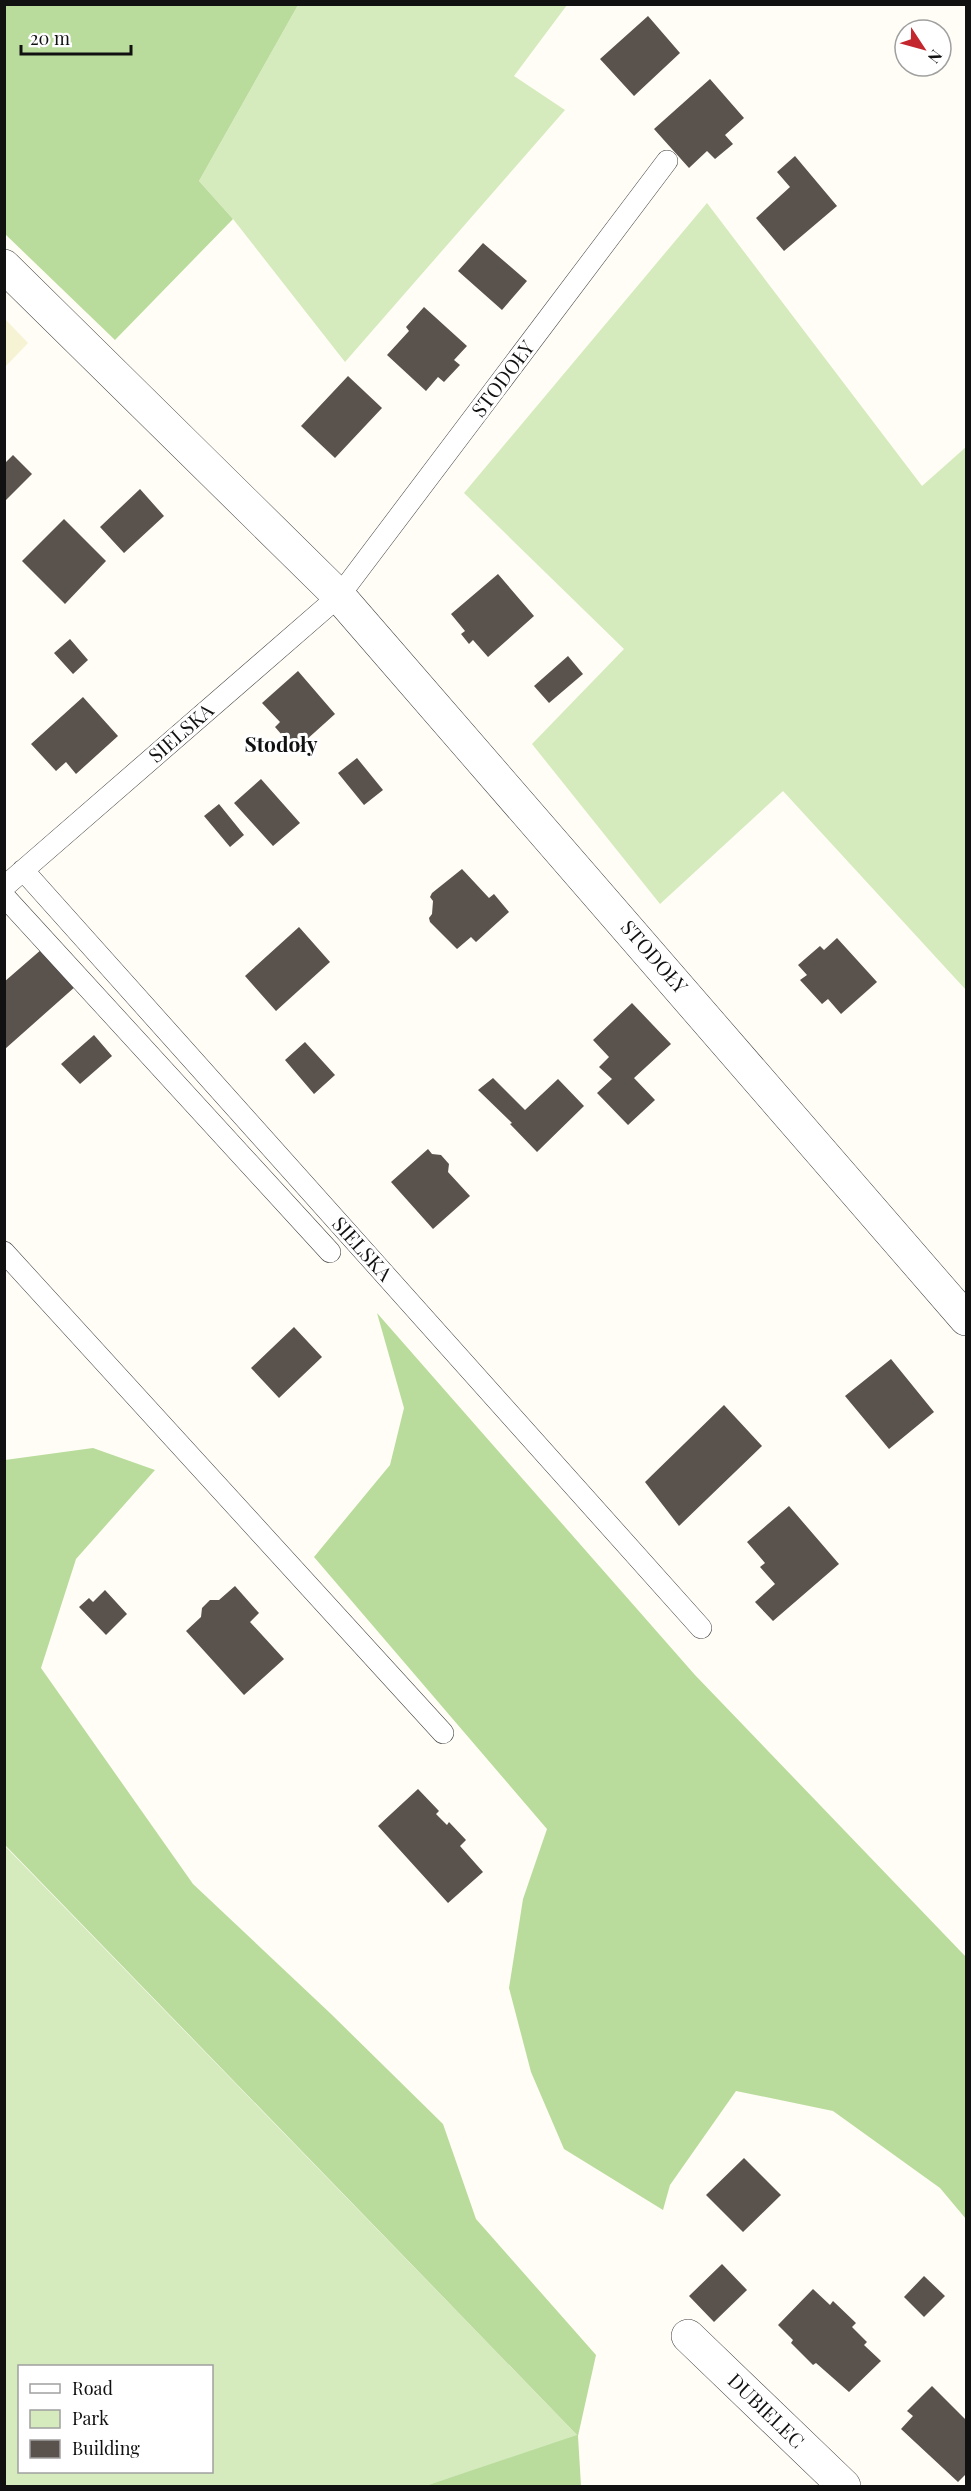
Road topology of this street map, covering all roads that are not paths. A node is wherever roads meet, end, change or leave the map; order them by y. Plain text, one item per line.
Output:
1 (667, 161) dead end
2 (4, 266) edge
3 (339, 596) junction
4 (23, 870) junction
5 (4, 887) edge
6 (4, 896) edge
7 (4, 1252) edge
8 (330, 1252) dead end
9 (966, 1319) edge
10 (701, 1629) dead end
11 (443, 1733) dead end
12 (688, 2336) dead end
13 (844, 2487) edge

1 - 3 lane, STODOŁY
2 - 3 street, STODOŁY
3 - 4 lane, SIELSKA
3 - 9 street, STODOŁY
4 - 5 lane, SIELSKA
4 - 10 lane, SIELSKA
6 - 8 lane, SIELSKA
7 - 11 lane
12 - 13 street, DUBIELEC

